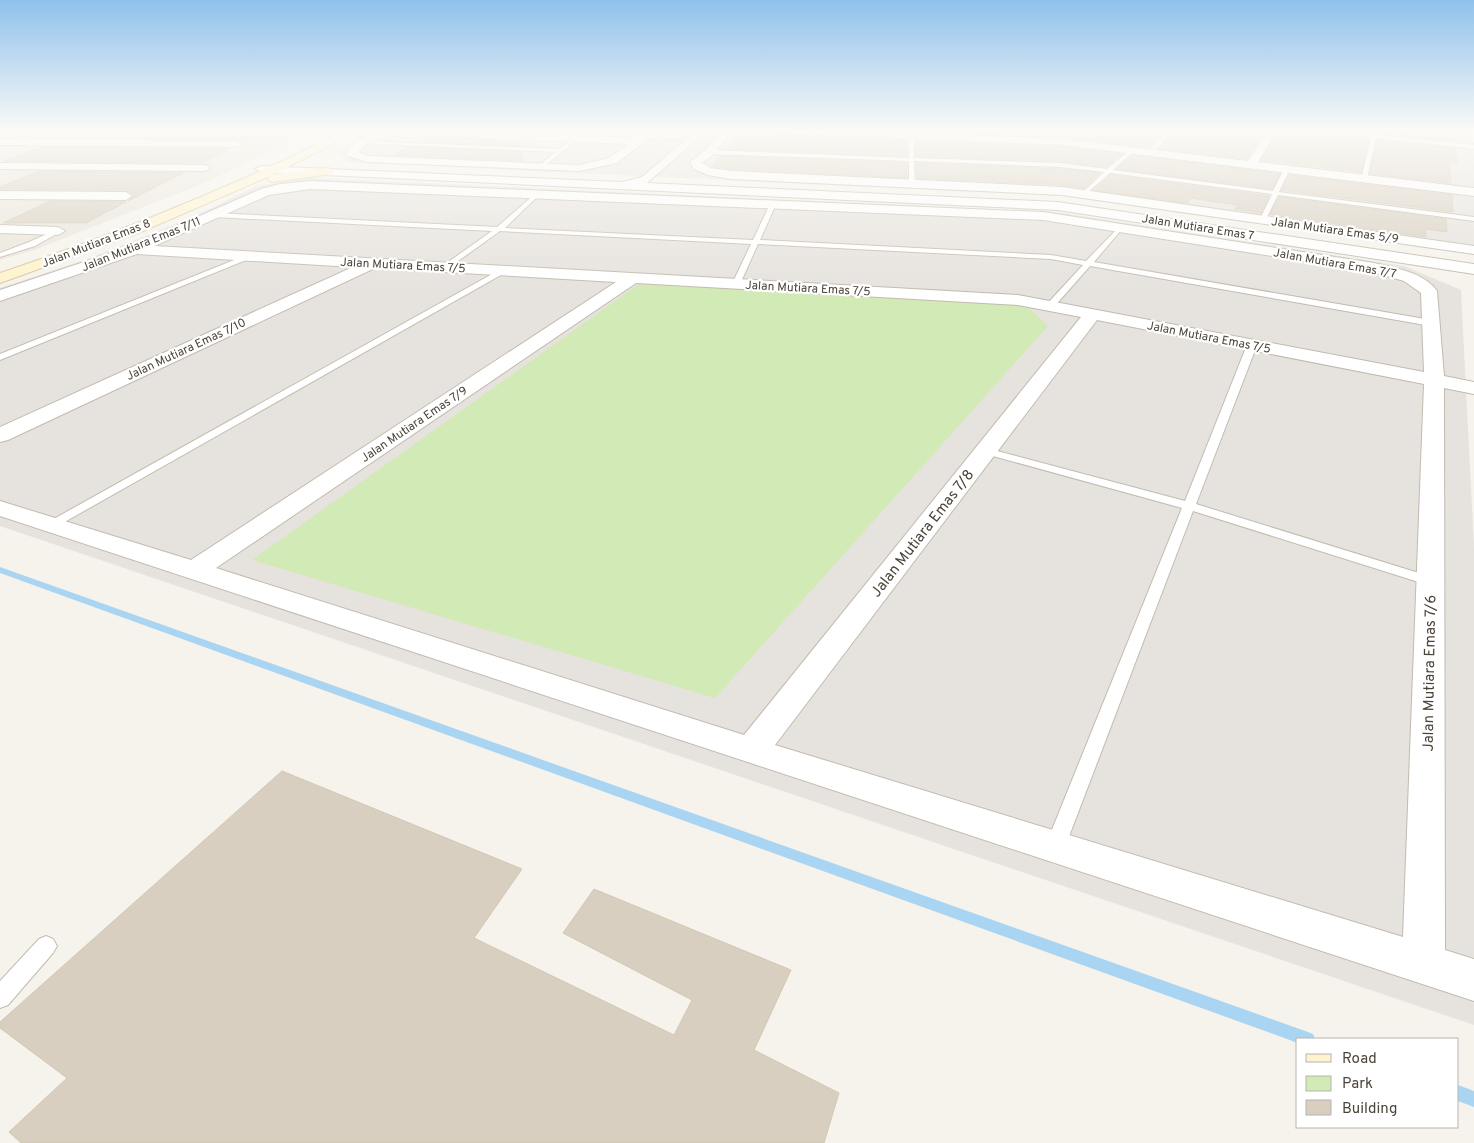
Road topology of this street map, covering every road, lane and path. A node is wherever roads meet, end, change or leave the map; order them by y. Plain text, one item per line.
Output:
1 (230, 183) edge
2 (246, 183) edge
3 (576, 183) edge
4 (625, 183) edge
5 (625, 183) edge
6 (664, 183) edge
7 (676, 183) edge
8 (931, 183) edge
9 (1097, 183) edge
10 (1203, 183) edge
11 (1281, 183) edge
12 (1401, 183) edge
13 (243, 184) joint
14 (310, 185) joint
15 (605, 185) junction
16 (1474, 192) edge
17 (1276, 193) junction
18 (1085, 194) junction
19 (0, 195) edge
20 (536, 195) junction
21 (126, 196) dead end
22 (773, 204) junction
23 (213, 215) junction
24 (1263, 219) junction
25 (1474, 219) edge
26 (1120, 228) junction
27 (0, 229) edge
28 (499, 229) junction
29 (58, 230) joint
30 (757, 241) junction
31 (134, 250) junction
32 (1474, 250) edge
33 (0, 256) edge
34 (252, 256) junction
35 (1407, 259) junction
36 (1474, 262) edge
37 (372, 263) junction
38 (1090, 263) junction
39 (0, 267) edge
40 (447, 267) junction
41 (1474, 270) edge
42 (504, 271) junction
43 (0, 278) edge
44 (633, 278) junction
45 (1474, 282) edge
46 (736, 284) junction
47 (0, 296) edge
48 (1050, 306) junction
49 (1093, 314) junction
50 (1431, 323) junction
51 (1252, 346) junction
52 (0, 357) edge
53 (1434, 381) junction
54 (1474, 388) edge
55 (0, 435) edge
56 (986, 451) junction
57 (1189, 506) junction
58 (0, 508) edge
59 (49, 525) junction
60 (195, 570) junction
61 (1430, 581) junction
62 (751, 751) junction
63 (1055, 847) junction
64 (46, 946) dead end
65 (1424, 964) junction
66 (1474, 980) edge
67 (0, 997) edge

1 - 39 main road, Jalan Mutiara Emas 8
2 - 13 main road
3 - 15 street, Jalan Mutiara Emas 7
4 - 15 street, Jalan Mutiara Emas 7
5 - 15 street
6 - 35 street, Jalan Mutiara Emas 7
7 - 36 street, Jalan Mutiara Emas 7
8 - 18 street, Jalan Mutiara Emas 5/9
9 - 18 lane
10 - 17 lane
11 - 17 lane
12 - 16 street
13 - 43 main road, Jalan Mutiara Emas 8
14 - 20 street, Jalan Mutiara Emas 7/7
14 - 23 street, Jalan Mutiara Emas 7/11
17 - 24 lane
17 - 25 lane
18 - 24 street, Jalan Mutiara Emas 5/9
19 - 21 street
20 - 22 street, Jalan Mutiara Emas 7/7
20 - 28 lane
22 - 26 street, Jalan Mutiara Emas 7/7
22 - 30 lane
23 - 28 lane
23 - 31 street, Jalan Mutiara Emas 7/11
24 - 32 street, Jalan Mutiara Emas 5/9
26 - 38 lane
26 - 50 street, Jalan Mutiara Emas 7/7
27 - 29 street
28 - 30 lane
28 - 40 lane
29 - 33 lane
30 - 38 lane
30 - 46 lane
31 - 34 street, Jalan Mutiara Emas 7/5
31 - 47 street, Jalan Mutiara Emas 7/11
34 - 37 street, Jalan Mutiara Emas 7/5
34 - 52 lane
35 - 41 street, Jalan Mutiara Emas 7
35 - 45 street
37 - 40 street, Jalan Mutiara Emas 7/5
37 - 55 street, Jalan Mutiara Emas 7/10
38 - 48 lane
38 - 50 lane
40 - 42 street, Jalan Mutiara Emas 7/5
42 - 44 street, Jalan Mutiara Emas 7/5
42 - 59 lane
44 - 46 street, Jalan Mutiara Emas 7/5
44 - 60 street, Jalan Mutiara Emas 7/9
46 - 48 street, Jalan Mutiara Emas 7/5
48 - 49 street, Jalan Mutiara Emas 7/5
49 - 51 street, Jalan Mutiara Emas 7/5
49 - 56 street, Jalan Mutiara Emas 7/8
50 - 53 street, Jalan Mutiara Emas 7/7
51 - 53 street, Jalan Mutiara Emas 7/5
51 - 57 lane
53 - 54 street, Jalan Mutiara Emas 7/5
53 - 61 street, Jalan Mutiara Emas 7/6
56 - 57 lane
56 - 62 street, Jalan Mutiara Emas 7/8
57 - 61 lane
57 - 63 lane
58 - 59 street
59 - 60 street
60 - 62 street
61 - 65 street, Jalan Mutiara Emas 7/6
62 - 63 street
63 - 65 street
64 - 67 lane
65 - 66 street

